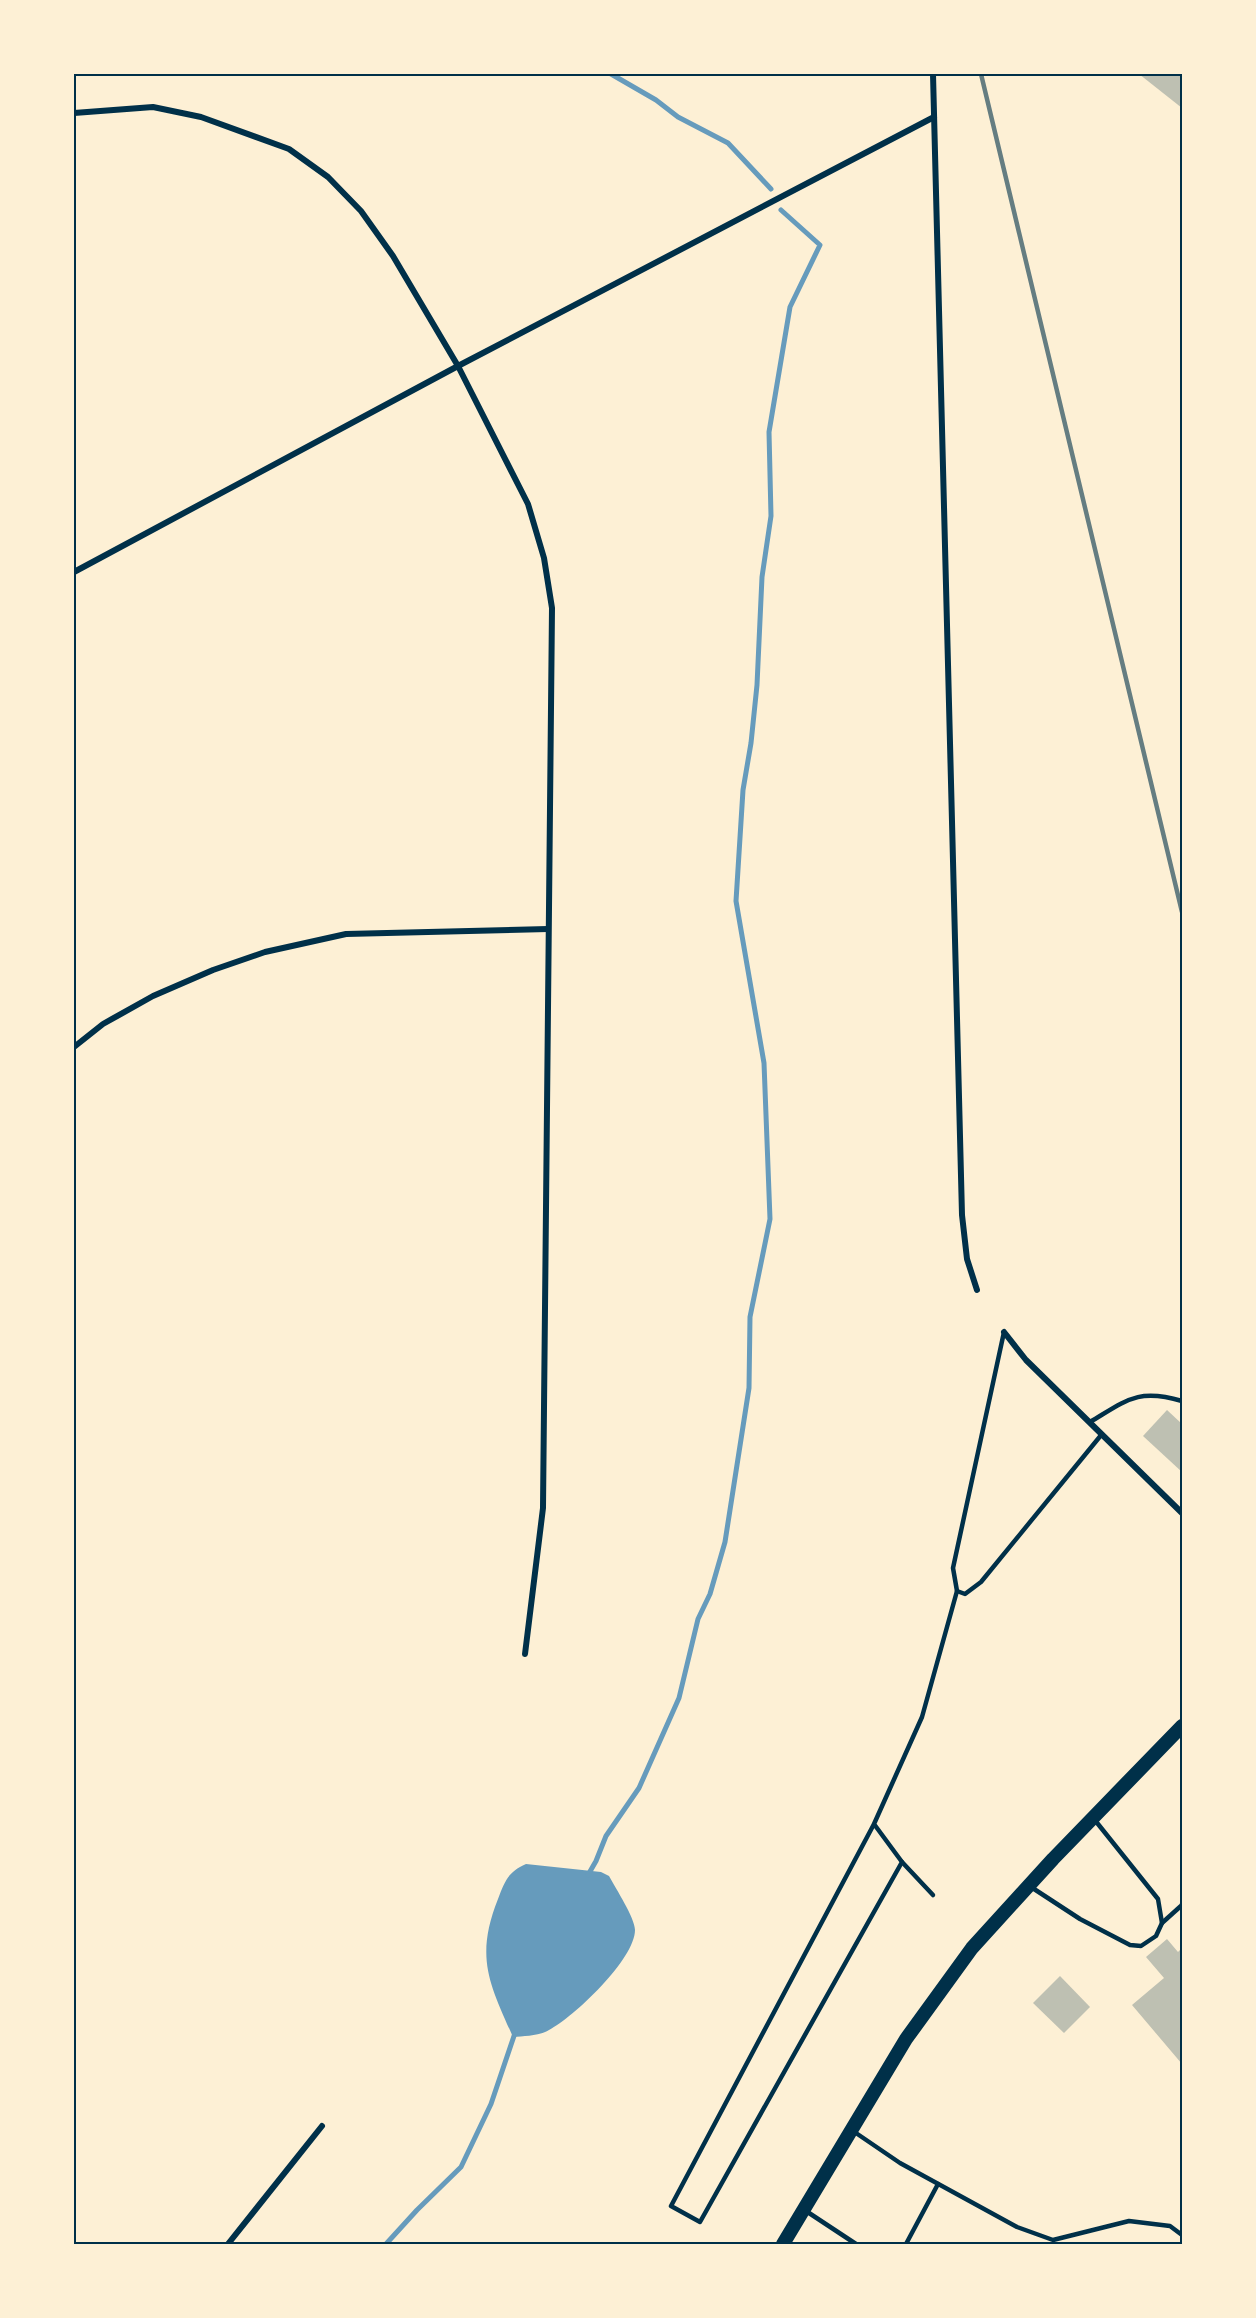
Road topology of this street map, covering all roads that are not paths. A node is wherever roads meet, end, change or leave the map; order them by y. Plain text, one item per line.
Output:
1 (933, 74) edge
2 (74, 113) edge
3 (934, 117) junction
4 (458, 366) junction
5 (74, 572) edge
6 (548, 929) junction
7 (74, 1047) edge
8 (977, 1290) dead end
9 (1004, 1332) joint
10 (1182, 1401) edge
11 (1090, 1422) junction
12 (1102, 1434) junction
13 (1182, 1513) edge
14 (957, 1591) junction
15 (525, 1654) dead end
16 (1182, 1726) edge
17 (1093, 1818) junction
18 (874, 1824) junction
19 (902, 1862) junction
20 (1029, 1886) junction
21 (933, 1895) dead end
22 (1182, 1905) edge
23 (1162, 1923) junction
24 (322, 2126) dead end
25 (851, 2130) junction
26 (938, 2184) junction
27 (804, 2209) junction
28 (1182, 2235) edge
29 (228, 2244) edge
30 (783, 2244) edge
31 (856, 2244) edge
32 (906, 2244) edge

1 - 3 street
2 - 4 street
3 - 4 street
3 - 8 street
4 - 5 street
4 - 6 street
6 - 7 street
6 - 15 street
9 - 11 street
9 - 14 lane
10 - 11 lane
11 - 12 street
12 - 13 street
12 - 14 lane
14 - 18 lane
16 - 17 highway
17 - 20 highway
17 - 23 lane
18 - 19 lane
18 - 19 lane
19 - 21 lane
20 - 23 lane
20 - 25 highway
22 - 23 lane
24 - 29 street
25 - 26 lane
25 - 27 highway
26 - 28 lane
26 - 32 lane
27 - 30 highway
27 - 31 lane

